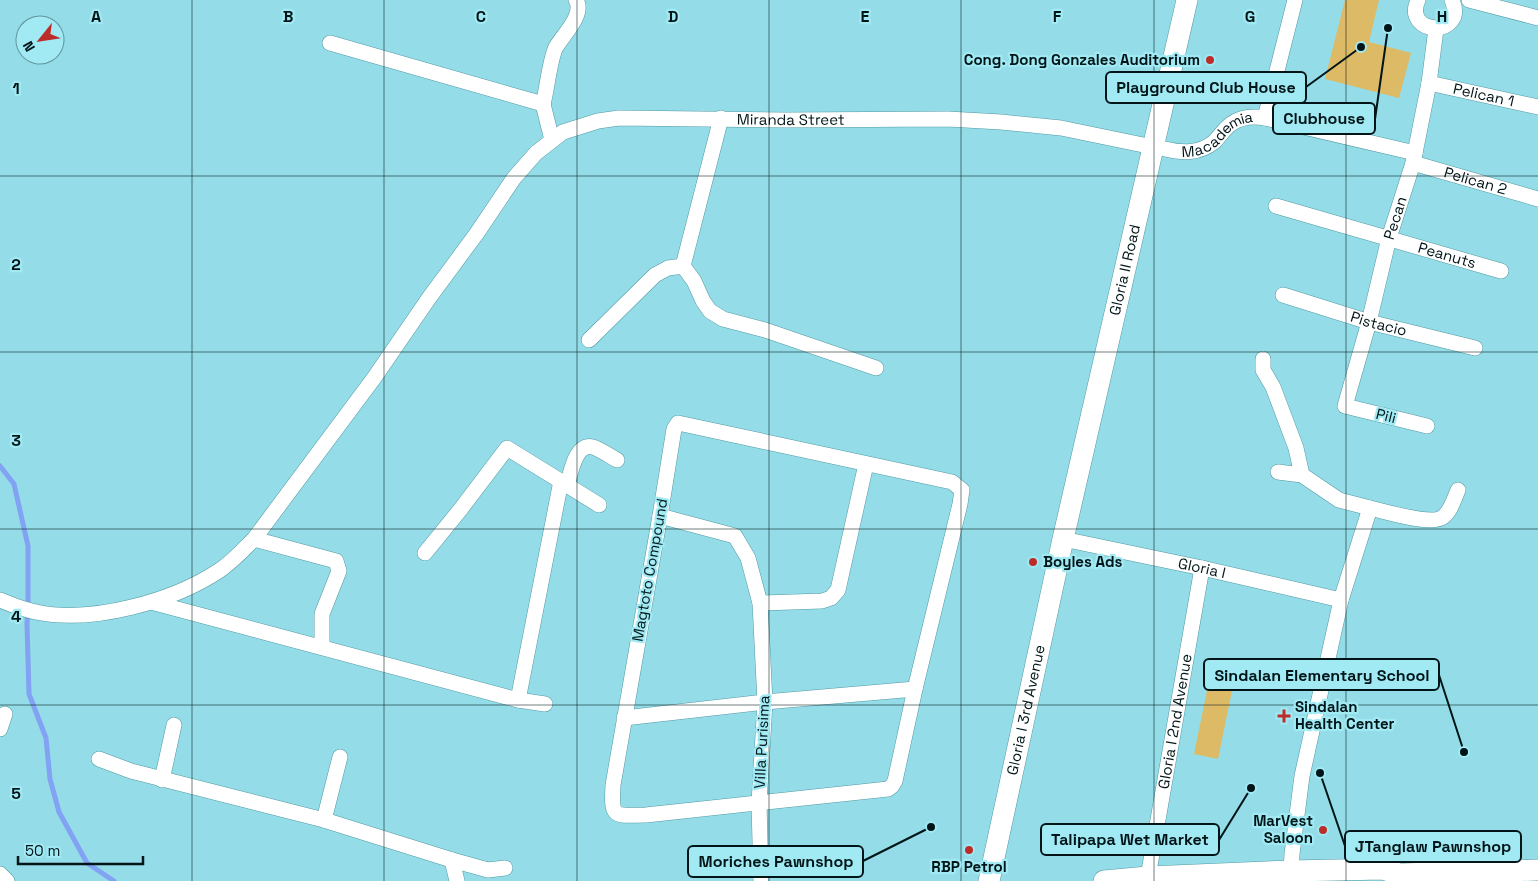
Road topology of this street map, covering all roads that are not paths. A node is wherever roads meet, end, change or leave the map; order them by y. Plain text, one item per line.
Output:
1 (576, 0) edge
2 (1187, 0) edge
3 (1294, 0) edge
4 (1418, 0) edge
5 (1452, 0) edge
6 (1472, 0) edge
7 (1538, 18) edge
8 (1436, 29) junction
9 (330, 43) dead end
10 (1429, 83) junction
11 (543, 104) junction
12 (1538, 107) edge
13 (721, 118) junction
14 (1265, 118) junction
15 (552, 140) junction
16 (1159, 148) junction
17 (1414, 158) junction
18 (1538, 199) edge
19 (1276, 206) dead end
20 (1389, 238) junction
21 (683, 266) junction
22 (1502, 271) dead end
23 (1283, 295) dead end
24 (1369, 322) junction
25 (589, 340) dead end
26 (1475, 348) dead end
27 (1263, 358) dead end
28 (876, 368) dead end
29 (1345, 406) joint
30 (1427, 426) dead end
31 (617, 460) dead end
32 (866, 464) junction
33 (1278, 472) dead end
34 (1302, 475) junction
35 (564, 483) junction
36 (1458, 490) dead end
37 (599, 505) dead end
38 (1370, 508) junction
39 (660, 516) junction
40 (1063, 538) junction
41 (254, 539) junction
42 (425, 553) dead end
43 (1202, 568) junction
44 (0, 600) edge
45 (1341, 600) junction
46 (150, 602) junction
47 (760, 603) junction
48 (322, 647) junction
49 (915, 689) junction
50 (518, 700) junction
51 (765, 702) junction
52 (545, 704) dead end
53 (5, 714) dead end
54 (624, 718) junction
55 (174, 725) dead end
56 (0, 729) edge
57 (340, 757) dead end
58 (99, 759) dead end
59 (162, 780) junction
60 (759, 803) junction
61 (324, 820) junction
62 (1538, 858) edge
63 (452, 860) junction
64 (505, 868) dead end
65 (1382, 869) junction
66 (1538, 870) edge
67 (1292, 871) junction
68 (0, 874) edge
69 (1148, 877) junction
70 (7, 881) edge
71 (457, 881) edge
72 (761, 881) edge
73 (989, 881) edge
74 (1104, 881) edge

1 - 11 street
2 - 16 street, Gloria II Road
3 - 14 street
4 - 8 street
5 - 8 street
6 - 7 street
8 - 10 street, Pecan
9 - 11 street
10 - 12 street, Pelican 1
10 - 17 street, Pecan
11 - 15 street
13 - 15 street, Miranda Street
13 - 16 street, Miranda Street
13 - 21 street
14 - 16 street, Macademia
14 - 17 street, Macademia
15 - 41 street, Miranda Street
16 - 40 street, Gloria II Road
17 - 18 street, Pelican 2
17 - 20 street, Pecan
19 - 20 street, Peanuts
20 - 22 street, Peanuts
20 - 24 street, Pecan
21 - 25 street
21 - 28 street
23 - 24 street, Pistacio
24 - 26 street, Pistacio
24 - 29 street, Pecan
27 - 34 street
29 - 30 street, Pili
31 - 35 street
32 - 39 street, Magtoto Compound
32 - 47 street
32 - 49 street
33 - 34 street
34 - 38 street
35 - 37 street
35 - 42 street
35 - 50 street
36 - 38 street
38 - 45 street
39 - 47 street, Villa Purisima
39 - 54 street, Magtoto Compound
40 - 43 street, Gloria I
40 - 73 street, Gloria I 3rd Avenue
41 - 46 street, Miranda Street
41 - 48 street
43 - 45 street, Gloria I
43 - 69 street, Gloria I 2nd Avenue
44 - 46 street, Miranda Street
45 - 67 street
46 - 48 street
47 - 51 street, Villa Purisima
48 - 50 street
49 - 51 street
49 - 60 street
50 - 52 street
51 - 54 street
51 - 60 street, Villa Purisima
53 - 56 street
54 - 60 street, Magtoto Compound
55 - 59 street
57 - 61 street
58 - 59 street
59 - 61 street
60 - 72 street, Villa Purisima
61 - 63 street
62 - 65 street
63 - 64 street
63 - 71 street
65 - 66 street
65 - 67 street
67 - 69 street
68 - 70 street
69 - 74 street

